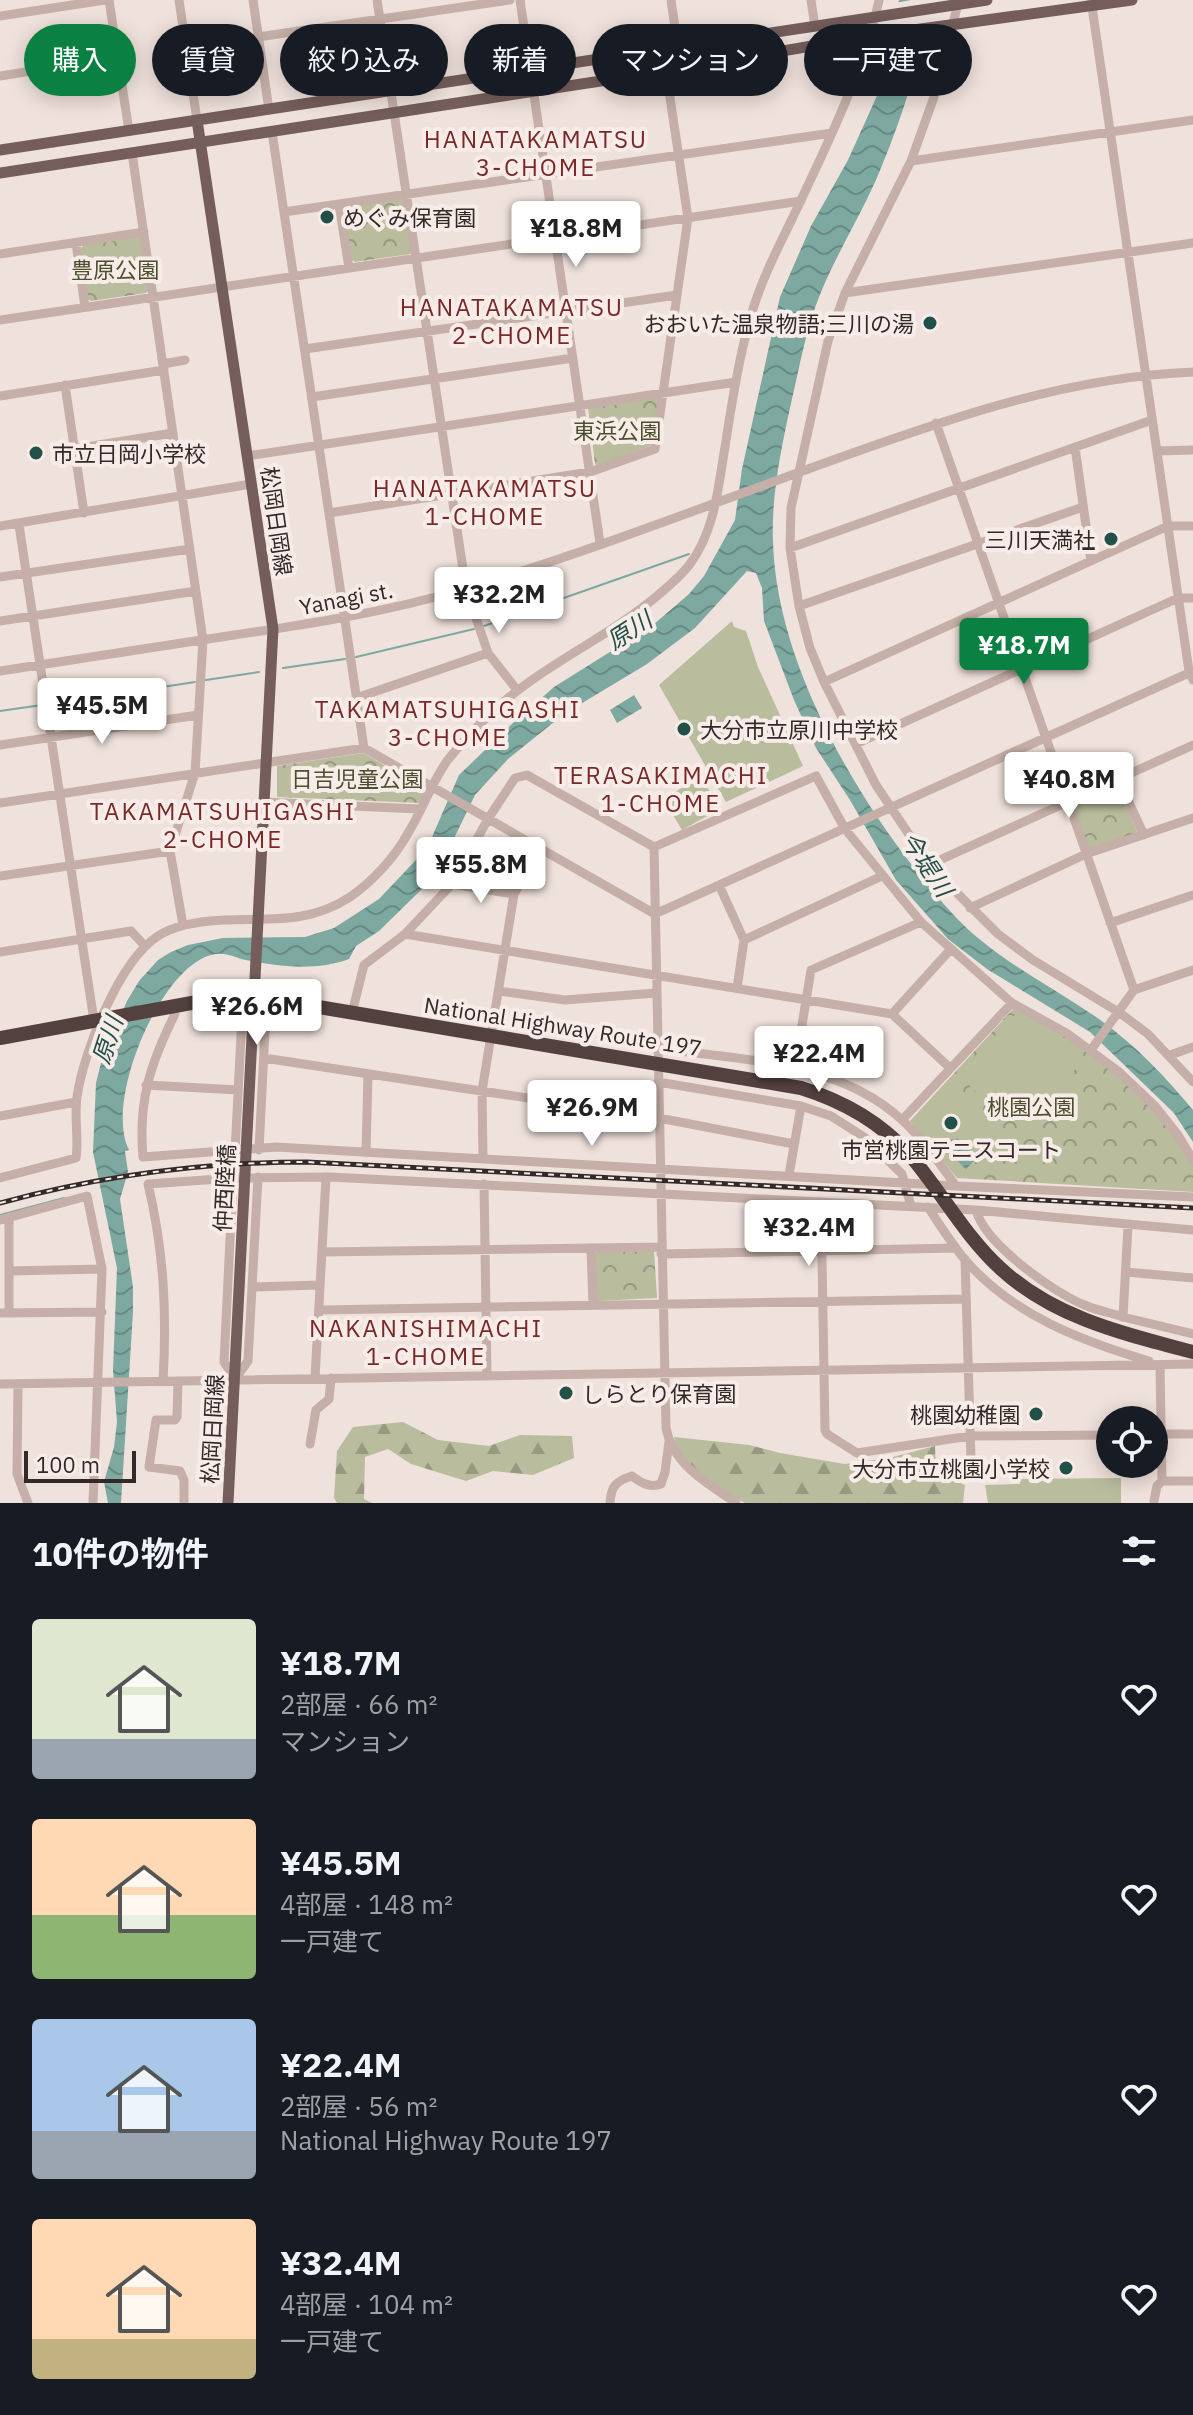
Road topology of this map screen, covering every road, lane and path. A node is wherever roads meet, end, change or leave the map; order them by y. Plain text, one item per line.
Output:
1 (107, 0) edge
2 (179, 0) edge
3 (253, 0) edge
4 (377, 0) edge
5 (510, 0) edge
6 (520, 0) edge
7 (671, 0) edge
8 (811, 0) edge
9 (879, 0) edge
10 (987, 0) edge
11 (1132, 0) edge
12 (958, 3) edge
13 (1092, 3) edge
14 (0, 16) edge
15 (876, 18) junction
16 (380, 19) junction
17 (112, 24) edge
18 (256, 24) edge
19 (381, 24) edge
20 (523, 24) edge
21 (674, 24) edge
22 (815, 24) edge
23 (835, 24) edge
24 (874, 24) edge
25 (953, 24) joint
26 (264, 36) edge
27 (24, 72) edge
28 (0, 76) edge
29 (264, 77) edge
30 (124, 96) edge
31 (359, 96) edge
32 (392, 96) edge
33 (501, 96) edge
34 (534, 96) edge
35 (670, 96) edge
36 (846, 96) edge
37 (934, 96) edge
38 (269, 110) junction
39 (394, 113) junction
40 (197, 120) junction
41 (1193, 120) edge
42 (129, 131) junction
43 (272, 132) junction
44 (1110, 132) junction
45 (832, 133) junction
46 (201, 143) junction
47 (0, 150) edge
48 (132, 153) junction
49 (679, 155) junction
50 (911, 161) junction
51 (0, 173) edge
52 (545, 174) junction
53 (406, 194) junction
54 (801, 201) junction
55 (339, 204) junction
56 (284, 212) junction
57 (688, 218) junction
58 (144, 232) junction
59 (555, 237) junction
60 (76, 243) junction
61 (1193, 243) edge
62 (1128, 253) junction
63 (0, 254) edge
64 (416, 258) junction
65 (349, 268) junction
66 (294, 276) junction
67 (222, 287) junction
68 (845, 293) junction
69 (677, 295) junction
70 (153, 297) junction
71 (85, 307) junction
72 (566, 311) junction
73 (0, 320) edge
74 (427, 331) junction
75 (305, 349) junction
76 (573, 358) junction
77 (185, 360) dead end
78 (163, 367) junction
79 (1193, 372) edge
80 (1145, 374) junction
81 (434, 379) junction
82 (736, 382) junction
83 (65, 385) junction
84 (663, 392) junction
85 (0, 393) edge
86 (312, 397) junction
87 (580, 405) junction
88 (1152, 420) junction
89 (936, 423) junction
90 (441, 426) junction
91 (173, 433) junction
92 (319, 445) junction
93 (1075, 447) junction
94 (74, 449) junction
95 (1193, 450) edge
96 (1157, 451) junction
97 (247, 456) junction
98 (590, 472) junction
99 (797, 473) junction
100 (251, 484) junction
101 (958, 488) junction
102 (451, 494) junction
103 (182, 496) junction
104 (716, 502) junction
105 (1083, 507) junction
106 (84, 513) junction
107 (329, 513) junction
108 (19, 525) junction
109 (0, 526) edge
110 (1168, 526) junction
111 (1193, 526) edge
112 (600, 543) junction
113 (978, 543) junction
114 (790, 548) junction
115 (190, 549) junction
116 (1091, 561) junction
117 (27, 573) junction
118 (0, 577) edge
119 (466, 589) junction
120 (196, 591) junction
121 (1178, 598) junction
122 (1193, 598) edge
123 (999, 602) junction
124 (799, 606) junction
125 (34, 616) junction
126 (344, 618) junction
127 (0, 621) edge
128 (273, 629) junction
129 (203, 640) junction
130 (488, 653) junction
131 (42, 664) junction
132 (1022, 669) junction
133 (0, 671) edge
134 (1192, 674) edge
135 (824, 682) junction
136 (517, 690) junction
137 (356, 698) junction
138 (198, 715) junction
139 (1045, 736) junction
140 (52, 737) junction
141 (856, 744) junction
142 (0, 745) edge
143 (1193, 745) edge
144 (364, 748) junction
145 (265, 763) junction
146 (195, 773) junction
147 (1118, 779) junction
148 (432, 787) junction
149 (60, 794) junction
150 (263, 802) junction
151 (1068, 802) junction
152 (0, 803) edge
153 (419, 809) junction
154 (886, 810) junction
155 (484, 816) junction
156 (1193, 818) edge
157 (845, 829) junction
158 (1144, 835) junction
159 (654, 847) junction
160 (540, 849) junction
161 (170, 851) junction
162 (1086, 854) junction
163 (931, 864) junction
164 (71, 866) junction
165 (0, 876) edge
166 (882, 876) junction
167 (452, 884) junction
168 (719, 885) junction
169 (514, 894) junction
170 (1193, 895) edge
171 (970, 908) junction
172 (655, 914) junction
173 (921, 922) junction
174 (1110, 923) junction
175 (183, 925) junction
176 (257, 925) junction
177 (405, 934) junction
178 (82, 939) junction
179 (744, 940) junction
180 (145, 946) junction
181 (505, 950) junction
182 (950, 950) junction
183 (0, 952) edge
184 (1193, 970) edge
185 (656, 975) junction
186 (737, 988) junction
187 (1134, 990) junction
188 (499, 991) junction
189 (656, 993) junction
190 (253, 997) junction
191 (806, 1000) junction
192 (1012, 1003) junction
193 (167, 1013) junction
194 (352, 1013) junction
195 (892, 1014) junction
196 (1117, 1016) junction
197 (102, 1023) junction
198 (491, 1036) junction
199 (0, 1038) edge
200 (0, 1045) edge
201 (1093, 1047) junction
202 (1193, 1047) edge
203 (1170, 1055) junction
204 (657, 1056) junction
205 (264, 1058) junction
206 (795, 1068) junction
207 (950, 1068) junction
208 (368, 1074) junction
209 (658, 1082) junction
210 (1193, 1082) edge
211 (146, 1085) junction
212 (238, 1090) junction
213 (482, 1091) junction
214 (76, 1102) junction
215 (801, 1106) junction
216 (0, 1116) edge
217 (659, 1118) junction
218 (902, 1120) junction
219 (794, 1144) junction
220 (259, 1150) junction
221 (235, 1152) junction
222 (366, 1153) junction
223 (483, 1159) junction
224 (1193, 1160) edge
225 (660, 1168) junction
226 (789, 1175) junction
227 (258, 1177) junction
228 (326, 1177) junction
229 (0, 1178) edge
230 (233, 1178) junction
231 (484, 1184) junction
232 (906, 1184) junction
233 (956, 1186) junction
234 (660, 1193) junction
235 (1193, 1197) edge
236 (821, 1202) junction
237 (911, 1206) junction
238 (928, 1207) junction
239 (976, 1210) junction
240 (5, 1219) edge
241 (1128, 1226) junction
242 (1193, 1230) edge
243 (591, 1248) junction
244 (956, 1248) junction
245 (485, 1250) junction
246 (661, 1250) junction
247 (822, 1251) junction
248 (322, 1252) junction
249 (965, 1259) junction
250 (102, 1269) junction
251 (9, 1271) junction
252 (1126, 1272) junction
253 (1193, 1278) edge
254 (320, 1285) junction
255 (252, 1287) junction
256 (966, 1299) junction
257 (823, 1301) junction
258 (662, 1304) junction
259 (593, 1305) junction
260 (486, 1307) junction
261 (319, 1310) junction
262 (102, 1312) junction
263 (4, 1313) edge
264 (1123, 1317) junction
265 (1193, 1334) edge
266 (1193, 1352) edge
267 (236, 1357) joint
268 (1193, 1364) edge
269 (1160, 1365) junction
270 (968, 1368) junction
271 (824, 1370) junction
272 (663, 1372) junction
273 (487, 1375) junction
274 (315, 1378) junction
275 (331, 1378) junction
276 (235, 1379) junction
277 (178, 1381) junction
278 (100, 1382) junction
279 (158, 1382) junction
280 (0, 1384) edge
281 (18, 1384) junction
282 (1159, 1406) edge
283 (1168, 1434) edge
284 (1193, 1434) edge
285 (1096, 1435) edge
286 (970, 1436) junction
287 (669, 1442) junction
288 (310, 1444) dead end
289 (971, 1459) dead end
290 (1162, 1478) edge
291 (1162, 1481) junction
292 (1193, 1481) edge
293 (1154, 1501) edge
294 (28, 1503) edge
295 (93, 1503) edge
296 (184, 1503) edge
297 (228, 1503) edge
298 (610, 1503) edge
299 (736, 1503) edge

1 - 14 street
1 - 17 street
2 - 40 street
3 - 18 street
4 - 16 street
5 - 16 street
6 - 20 street
7 - 21 street
8 - 22 street
9 - 15 street
10 - 12 main road
11 - 13 main road
12 - 15 main road
12 - 25 street
13 - 25 main road
13 - 44 street
15 - 23 main road
15 - 24 street
16 - 19 street
16 - 26 street
27 - 28 street
29 - 38 street
30 - 42 street
31 - 38 main road
32 - 39 street
33 - 39 main road
34 - 52 street
35 - 49 street
36 - 45 street
37 - 50 street
38 - 40 main road
39 - 43 main road
39 - 53 street
40 - 42 main road
40 - 46 main road, 松岡日岡線
41 - 44 street
42 - 47 main road
43 - 46 main road
43 - 56 street
44 - 50 street
44 - 62 street
45 - 49 street
45 - 54 street
46 - 48 main road
46 - 67 main road, 松岡日岡線
48 - 51 main road
48 - 58 street
49 - 52 street
49 - 57 street
50 - 68 street
52 - 53 street
52 - 59 street
53 - 55 street
53 - 64 street
54 - 57 street
54 - 82 street
55 - 56 street
55 - 65 street
56 - 66 street
57 - 59 street
57 - 69 street
58 - 60 street
58 - 70 street
59 - 64 street
59 - 72 street
60 - 63 street
60 - 71 street
61 - 62 street
62 - 68 street
62 - 80 street
64 - 65 street
64 - 74 street
65 - 66 street
66 - 67 street
66 - 75 street
67 - 70 street
67 - 97 main road, 松岡日岡線
68 - 99 street
69 - 72 street
69 - 84 street
70 - 71 street
70 - 78 street
71 - 73 street
72 - 74 street
72 - 76 street
74 - 75 street
74 - 81 street
75 - 86 street
76 - 81 street
76 - 87 street
77 - 78 street
78 - 83 street
78 - 91 street
79 - 80 street, Yanagi st.
80 - 88 street
80 - 89 street, Yanagi st.
81 - 86 street
81 - 90 street
82 - 84 street
82 - 104 street
83 - 85 street
83 - 94 street
84 - 87 street
84 - 98 street
86 - 92 street
87 - 90 street
87 - 98 street
88 - 93 street
88 - 96 street
89 - 99 street, Yanagi st.
89 - 101 street
90 - 92 street
90 - 102 street
91 - 94 street
91 - 103 street
92 - 97 street
92 - 107 street
93 - 101 street
93 - 105 street
94 - 106 street
95 - 96 street
96 - 110 street
97 - 100 main road, 松岡日岡線
98 - 102 street
98 - 112 street
99 - 104 street, Yanagi st.
99 - 114 street
100 - 103 street
100 - 128 main road, 松岡日岡線
101 - 113 street
101 - 114 street
102 - 107 street
102 - 119 street
103 - 106 street
103 - 115 street
104 - 112 street, Yanagi st.
104 - 136 street
105 - 113 street
105 - 116 street
106 - 108 street
107 - 126 street
108 - 109 street
108 - 117 street
110 - 111 street
110 - 116 street
110 - 121 street
112 - 119 street, Yanagi st.
113 - 123 street
113 - 124 street
114 - 124 street
115 - 117 street
115 - 120 street
116 - 123 street
117 - 118 street
117 - 125 street
119 - 126 street, Yanagi st.
119 - 130 street
120 - 125 street
120 - 129 street
121 - 122 street
121 - 132 street
121 - 134 street
123 - 132 street
123 - 135 street
124 - 135 street
125 - 127 street
125 - 131 street
126 - 128 street, Yanagi st.
126 - 137 street
128 - 129 street, Yanagi st.
128 - 145 main road, 松岡日岡線
129 - 131 street, Yanagi st.
129 - 138 street
130 - 136 street
130 - 137 street
131 - 133 street, Yanagi st.
131 - 140 street
132 - 139 street
132 - 141 street
134 - 139 street
135 - 141 street
136 - 148 street
137 - 144 street
138 - 140 street
138 - 146 street
139 - 151 street
139 - 154 street
140 - 142 street
140 - 149 street
141 - 154 street
143 - 147 street
144 - 145 street
144 - 148 street
145 - 146 street
145 - 150 main road, 松岡日岡線
146 - 149 street
146 - 161 street
147 - 151 street
147 - 158 street
148 - 153 street
148 - 155 street
149 - 152 street
149 - 164 street
150 - 153 street
150 - 176 main road, 松岡日岡線
151 - 162 street
151 - 163 street
153 - 176 street
154 - 157 street
154 - 163 street
155 - 159 street
155 - 160 street
155 - 167 street
156 - 158 street
157 - 159 street
157 - 166 street
157 - 168 street
158 - 162 street
159 - 172 street
160 - 169 street
160 - 172 street
161 - 164 street
161 - 175 street
162 - 171 street
162 - 174 street
163 - 171 street
164 - 165 street
164 - 178 street
166 - 173 street
166 - 179 street
167 - 169 street
167 - 177 street
168 - 172 street
168 - 179 street
169 - 181 street
170 - 174 street
171 - 196 street
172 - 185 street
173 - 182 street
173 - 191 street
174 - 187 street
175 - 176 street
175 - 180 street
176 - 190 main road, 松岡日岡線
177 - 181 street
177 - 194 street
178 - 180 street
178 - 183 street
178 - 197 street
179 - 186 street
180 - 197 street
181 - 185 street
181 - 188 street
182 - 192 street
182 - 195 street
184 - 187 street
185 - 186 street
185 - 189 street
186 - 191 street
187 - 196 street
188 - 189 street
188 - 198 street
189 - 204 street
190 - 193 highway, National Highway Route 197
190 - 194 highway, National Highway Route 197
190 - 205 street
190 - 212 street
190 - 267 main road, 仲西陸橋
191 - 195 street
191 - 206 street
192 - 201 street
192 - 207 street
193 - 197 highway, National Highway Route 197
193 - 211 street
194 - 198 highway, National Highway Route 197
195 - 207 street
196 - 201 street
196 - 203 street
197 - 199 highway, National Highway Route 197
197 - 200 highway, National Highway Route 197
197 - 214 street
198 - 204 highway, National Highway Route 197
198 - 213 street
201 - 224 street
202 - 203 street
203 - 210 street
204 - 206 street
204 - 209 street
204 - 266 highway, National Highway Route 197
205 - 208 street
205 - 220 street
206 - 218 street
207 - 218 street
208 - 213 street
208 - 222 street
209 - 215 street
209 - 217 street
211 - 212 street
211 - 221 street
212 - 221 street
213 - 217 street
213 - 223 street
214 - 216 street
214 - 229 street
215 - 219 street
215 - 232 street
217 - 219 street
217 - 225 street
218 - 233 street
219 - 226 street
220 - 221 street
220 - 222 street
222 - 223 street
223 - 225 street
225 - 226 street
225 - 234 street
226 - 232 street
227 - 228 street
227 - 230 street
227 - 255 street
228 - 231 street
228 - 248 street
230 - 276 street
230 - 279 street
231 - 234 street
231 - 245 street
232 - 233 street
232 - 237 street
233 - 235 street
234 - 236 street
234 - 246 street
236 - 237 street
236 - 247 street
237 - 238 street
238 - 239 street
238 - 244 street
239 - 241 street
239 - 264 street
240 - 250 street
240 - 251 street
241 - 242 street
241 - 252 street
243 - 245 street
243 - 246 street
243 - 259 street
244 - 247 street
244 - 249 street
245 - 248 street
245 - 260 street
246 - 247 street
246 - 258 street
247 - 257 street
248 - 254 street
249 - 256 street
249 - 269 street
250 - 251 street
250 - 262 street
251 - 263 street
252 - 253 street
252 - 264 street
254 - 255 street
254 - 261 street
255 - 276 street
256 - 257 street
256 - 270 street
257 - 258 street
257 - 271 street
258 - 259 street
258 - 272 street
259 - 260 street
260 - 261 street
260 - 273 street
261 - 274 street
262 - 263 street
262 - 278 street
264 - 265 street
267 - 276 main road, 松岡日岡線
268 - 269 street
269 - 270 street
269 - 282 street
270 - 271 street
270 - 286 street
271 - 272 street
271 - 286 street
272 - 273 street
272 - 287 street
273 - 275 street
274 - 275 street
274 - 276 street
275 - 288 street
276 - 277 street
276 - 297 main road, 松岡日岡線
277 - 279 street
277 - 296 street
278 - 279 street
278 - 281 street
278 - 295 street
280 - 281 street
281 - 294 street
283 - 284 street
285 - 286 street
286 - 289 street
287 - 298 street
287 - 299 street
290 - 291 street
291 - 292 street
291 - 293 street

